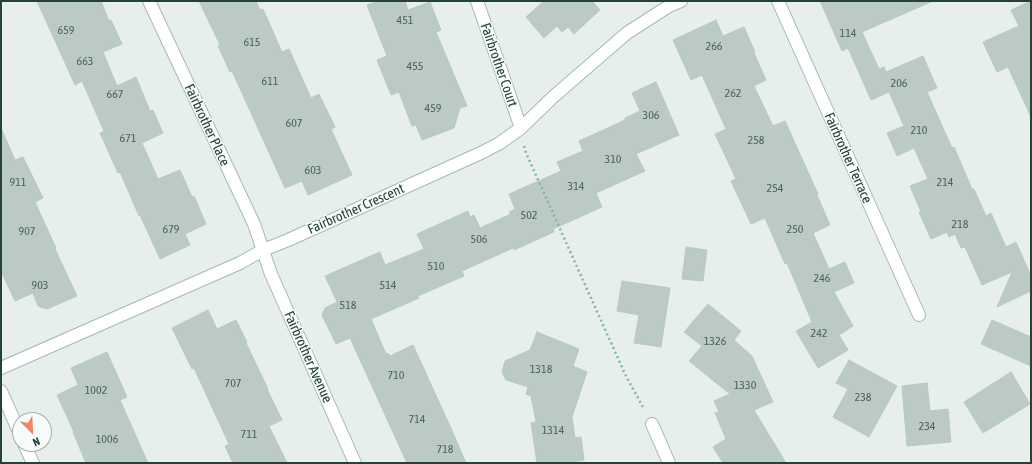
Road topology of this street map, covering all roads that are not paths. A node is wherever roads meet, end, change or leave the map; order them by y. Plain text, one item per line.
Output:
1 (149, 1) edge
2 (476, 1) edge
3 (681, 1) edge
4 (778, 1) edge
5 (521, 128) junction
6 (263, 250) junction
7 (919, 315) dead end
8 (1, 368) edge
9 (1, 391) edge
10 (12, 416) edge
11 (652, 424) road end
12 (28, 452) edge
13 (33, 463) edge
14 (355, 463) edge
15 (669, 463) edge

1 - 6 street, Fairbrother Place
2 - 5 street, Fairbrother Court
3 - 5 street, Fairbrother Crescent
4 - 7 street, Fairbrother Terrace
5 - 6 street, Fairbrother Crescent
6 - 8 street, Fairbrother Crescent
6 - 14 street, Fairbrother Avenue
9 - 10 street
11 - 15 street
12 - 13 street

